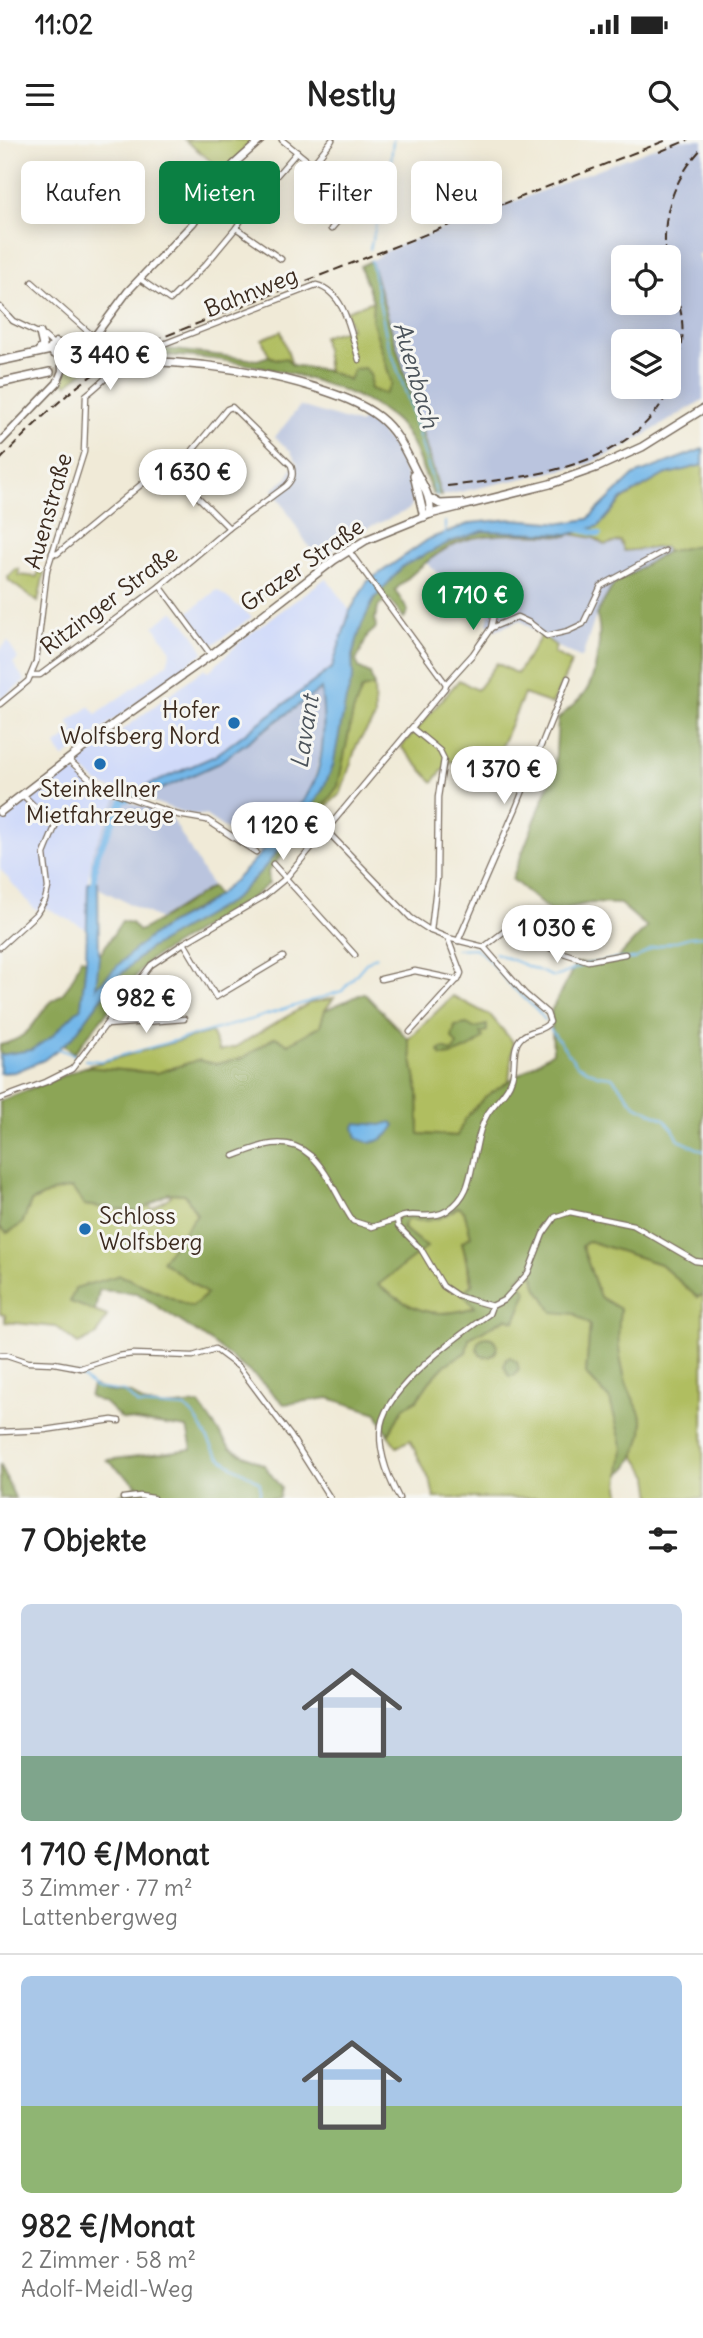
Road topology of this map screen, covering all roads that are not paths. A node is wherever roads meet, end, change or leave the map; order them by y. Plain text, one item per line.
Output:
1 (261, 140) edge
2 (282, 140) edge
3 (332, 140) edge
4 (297, 152) junction
5 (309, 161) edge
6 (315, 161) edge
7 (335, 224) edge
8 (236, 228) junction
9 (331, 229) dead end
10 (281, 259) dead end
11 (140, 279) junction
12 (32, 282) dead end
13 (0, 307) edge
14 (40, 333) junction
15 (94, 337) junction
16 (64, 345) junction
17 (52, 347) junction
18 (38, 353) junction
19 (61, 356) junction
20 (359, 360) dead end
21 (0, 361) edge
22 (142, 361) tunnel mouth
23 (50, 372) tunnel mouth
24 (1, 383) edge
25 (86, 395) joint
26 (703, 409) edge
27 (0, 442) edge
28 (411, 461) junction
29 (174, 472) junction
30 (429, 498) junction
31 (476, 503) junction
32 (427, 515) junction
33 (229, 528) junction
34 (348, 550) junction
35 (665, 551) dead end
36 (52, 553) junction
37 (501, 580) dead end
38 (160, 586) junction
39 (491, 628) junction
40 (211, 655) junction
41 (32, 675) junction
42 (568, 678) dead end
43 (446, 684) junction
44 (0, 705) edge
45 (412, 728) junction
46 (69, 760) junction
47 (23, 794) junction
48 (0, 812) edge
49 (326, 830) junction
50 (256, 852) dead end
51 (273, 864) dead end
52 (286, 878) junction
53 (431, 931) junction
54 (448, 938) junction
55 (458, 941) junction
56 (184, 943) junction
57 (0, 947) edge
58 (484, 947) junction
59 (625, 954) dead end
60 (355, 955) dead end
61 (283, 957) dead end
62 (381, 979) dead end
63 (457, 980) junction
64 (184, 1020) dead end
65 (106, 1025) junction
66 (410, 1032) dead end
67 (0, 1099) edge
68 (234, 1156) dead end
69 (397, 1219) junction
70 (703, 1262) edge
71 (492, 1306) junction
72 (0, 1355) edge
73 (119, 1421) dead end
74 (0, 1432) edge
75 (123, 1498) edge
76 (153, 1498) edge
77 (330, 1498) edge
78 (399, 1498) edge

1 - 11 street
2 - 4 street
3 - 6 street
4 - 5 street
4 - 8 street
7 - 9 street
8 - 10 street
8 - 11 street
11 - 15 street
12 - 15 street
13 - 14 street
14 - 17 street
14 - 18 main road
15 - 16 street
16 - 17 street
16 - 19 street
17 - 18 main road
17 - 19 street
18 - 21 main road
19 - 27 street
20 - 25 street, Bahnweg
22 - 28 main road
23 - 24 main road
25 - 36 street, Auenstraße
26 - 31 main road, Grazer Straße
28 - 30 main road
28 - 32 main road
29 - 33 street
29 - 33 street, Ritzinger Straße
29 - 36 street
30 - 31 main road
30 - 32 main road
31 - 32 main road, Grazer Straße
32 - 34 main road, Grazer Straße
33 - 38 street, Ritzinger Straße
34 - 40 main road, Grazer Straße
34 - 43 street
35 - 39 street
36 - 41 street, Auenstraße
37 - 39 street
38 - 40 street
38 - 41 street, Ritzinger Straße
39 - 43 street
40 - 46 main road, Grazer Straße
41 - 44 street
42 - 55 street
43 - 45 street
45 - 49 street
45 - 53 street
46 - 47 main road, Grazer Straße
46 - 50 street
47 - 48 main road, Grazer Straße
47 - 57 street
49 - 52 street
49 - 53 street
51 - 52 street
52 - 56 street
52 - 60 street
53 - 54 street
54 - 55 street
54 - 63 street
55 - 58 street
56 - 61 street
56 - 65 street
58 - 59 street
58 - 69 street
62 - 63 street
63 - 66 street
64 - 65 street
65 - 67 street
68 - 69 street
69 - 71 street
70 - 71 street
71 - 78 street
72 - 77 street
73 - 74 street
75 - 76 street

